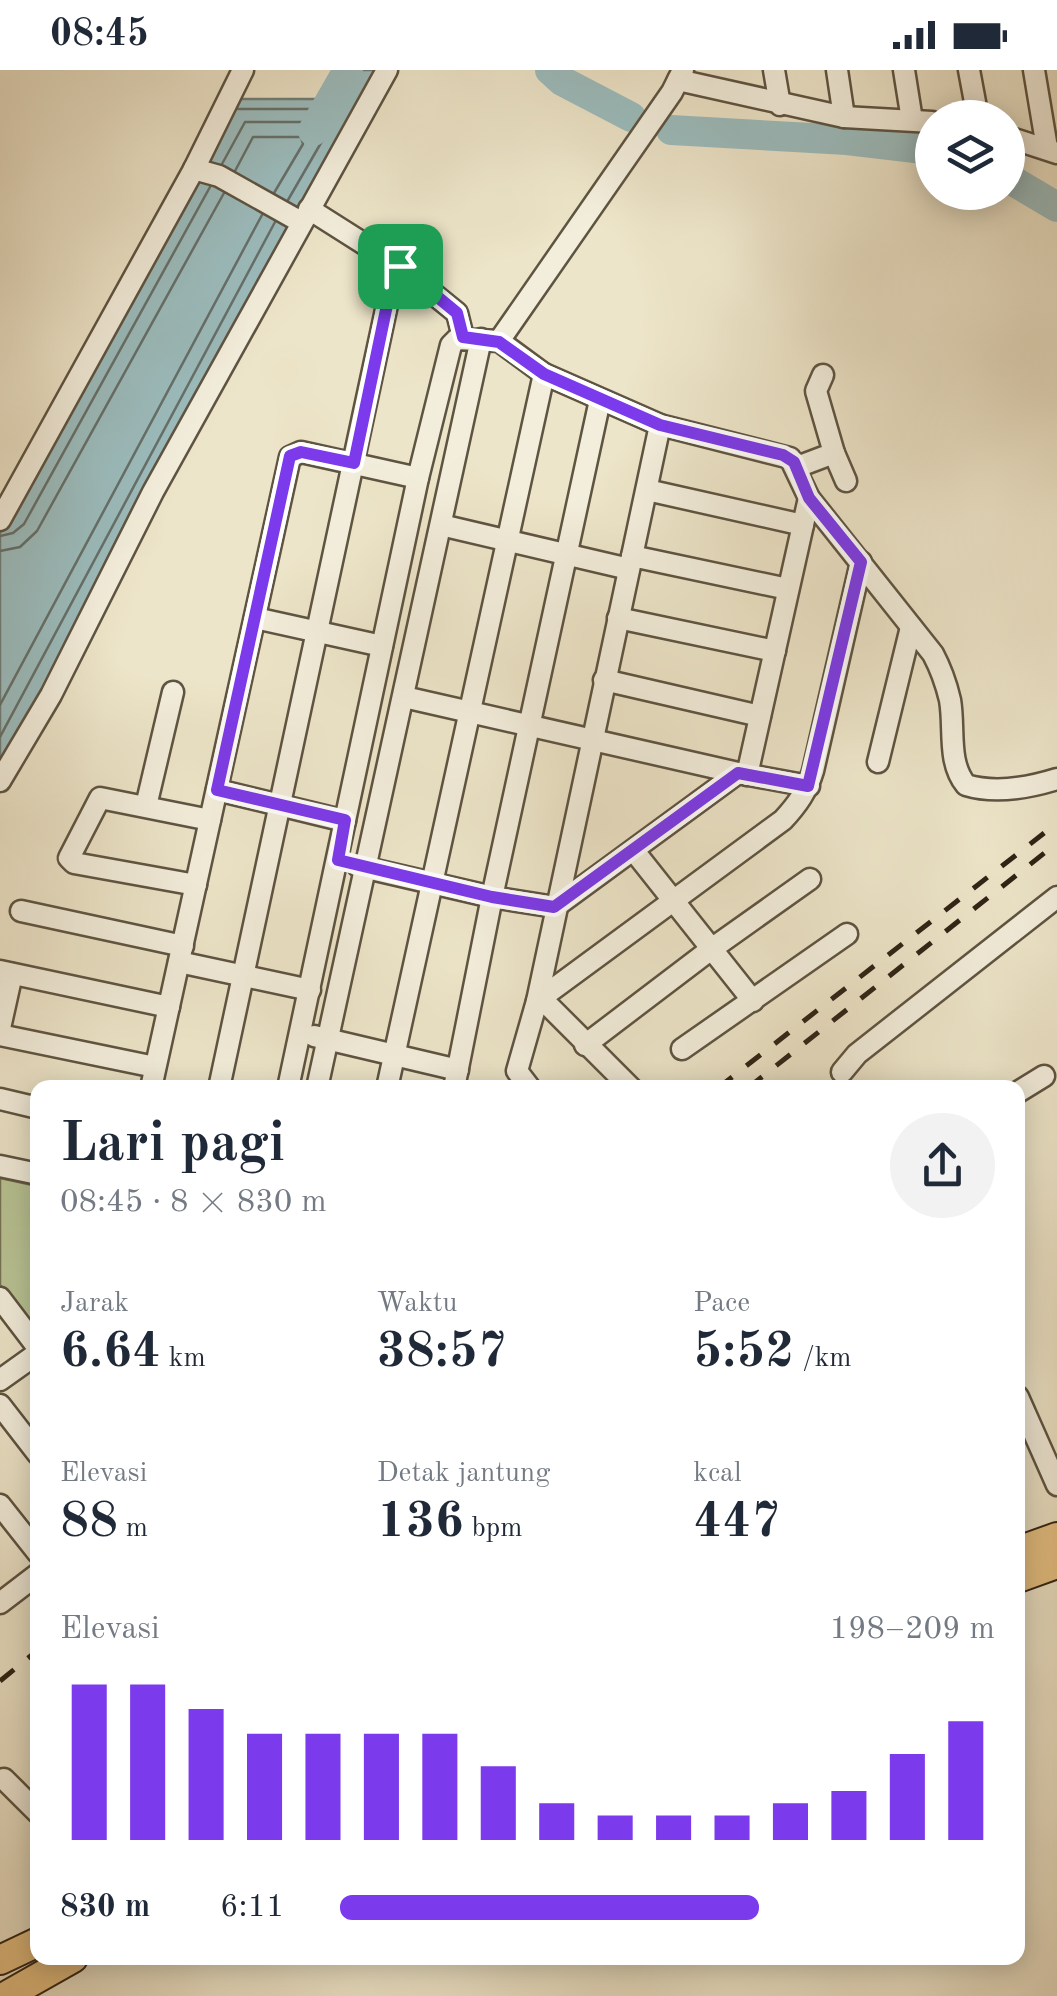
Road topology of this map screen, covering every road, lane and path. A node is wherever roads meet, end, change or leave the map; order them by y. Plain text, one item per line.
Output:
1 (243, 70) edge
2 (387, 70) edge
3 (774, 70) edge
4 (837, 70) edge
5 (904, 70) edge
6 (969, 70) edge
7 (1034, 70) edge
8 (678, 81) edge
9 (975, 100) edge
10 (915, 101) edge
11 (780, 104) junction
12 (844, 118) junction
13 (915, 121) edge
14 (1025, 142) edge
15 (1052, 150) edge
16 (194, 169) junction
17 (297, 214) junction
18 (400, 266) junction
19 (488, 337) junction
20 (544, 374) junction
21 (824, 375) dead end
22 (600, 400) junction
23 (660, 425) junction
24 (834, 453) junction
25 (354, 463) junction
26 (797, 467) junction
27 (418, 478) junction
28 (846, 481) dead end
29 (646, 490) junction
30 (809, 498) junction
31 (0, 520) edge
32 (441, 525) junction
33 (803, 525) junction
34 (506, 540) junction
35 (568, 555) junction
36 (861, 562) junction
37 (630, 563) junction
38 (788, 589) junction
39 (255, 618) junction
40 (618, 618) junction
41 (911, 627) junction
42 (317, 631) junction
43 (382, 646) junction
44 (774, 651) junction
45 (604, 680) junction
46 (174, 692) dead end
47 (404, 697) junction
48 (468, 712) junction
49 (760, 716) junction
50 (530, 725) junction
51 (591, 738) junction
52 (878, 762) dead end
53 (742, 774) junction
54 (1057, 778) edge
55 (0, 782) edge
56 (808, 786) junction
57 (217, 790) junction
58 (280, 805) junction
59 (146, 806) junction
60 (210, 820) junction
61 (345, 820) junction
62 (634, 850) junction
63 (338, 860) junction
64 (367, 868) junction
65 (810, 880) dead end
66 (430, 883) junction
67 (196, 884) junction
68 (492, 897) junction
69 (1057, 898) edge
70 (672, 901) junction
71 (554, 907) junction
72 (21, 911) dead end
73 (847, 934) dead end
74 (710, 950) junction
75 (181, 954) junction
76 (6, 972) edge
77 (243, 975) junction
78 (310, 990) junction
79 (539, 1000) junction
80 (753, 1001) junction
81 (169, 1006) junction
82 (0, 1032) edge
83 (301, 1032) junction
84 (327, 1038) junction
85 (586, 1045) junction
86 (682, 1049) dead end
87 (394, 1055) junction
88 (842, 1072) dead end
89 (1044, 1076) dead end
90 (153, 1077) edge
91 (456, 1079) edge
92 (220, 1080) edge
93 (290, 1080) edge
94 (319, 1080) edge
95 (389, 1080) edge
96 (523, 1080) edge
97 (623, 1080) edge
98 (1025, 1088) edge
99 (0, 1099) edge
100 (30, 1106) edge
101 (0, 1166) edge
102 (30, 1172) edge
103 (1, 1301) edge
104 (30, 1339) edge
105 (30, 1356) edge
106 (0, 1380) edge
107 (0, 1405) edge
108 (1025, 1412) edge
109 (30, 1444) edge
110 (1057, 1485) edge
111 (0, 1506) edge
112 (1057, 1537) edge
113 (30, 1543) edge
114 (1025, 1549) edge
115 (1057, 1564) edge
116 (1025, 1575) edge
117 (30, 1580) edge
118 (0, 1603) edge
119 (4, 1779) dead end
120 (30, 1805) edge
121 (30, 1946) edge
122 (0, 1960) edge
123 (61, 1965) edge
124 (6, 1996) edge

1 - 16 street
2 - 17 street
3 - 11 street
4 - 12 street
5 - 10 street
6 - 9 street
7 - 15 street
8 - 11 street
8 - 19 street
11 - 12 street
12 - 13 street
14 - 15 street
16 - 17 street
16 - 31 street
17 - 18 street
17 - 55 street
18 - 19 street
18 - 25 street
19 - 20 street
19 - 27 street
19 - 32 street
20 - 22 street
20 - 34 street
21 - 24 street
22 - 23 street
22 - 35 street
23 - 26 street
23 - 29 street
24 - 26 street
24 - 28 street
25 - 27 street
25 - 39 street
25 - 42 street
26 - 30 street
27 - 43 street
29 - 33 street
29 - 37 street
30 - 33 street
30 - 36 street
32 - 34 street
32 - 47 street
33 - 38 street
34 - 35 street
34 - 48 street
35 - 37 street
35 - 50 street
36 - 41 street
36 - 56 street
37 - 38 street
37 - 40 street
38 - 44 street
39 - 42 street
39 - 57 street
40 - 44 street
40 - 45 street
41 - 52 street
41 - 54 street
42 - 43 street
42 - 58 street
43 - 61 street
44 - 49 street
45 - 49 street
45 - 51 street
46 - 59 street
47 - 48 street
47 - 64 street
48 - 50 street
48 - 66 street
49 - 53 street
50 - 51 street
50 - 68 street
51 - 53 street
51 - 71 street
53 - 56 street
53 - 62 street
56 - 70 street
57 - 58 street
57 - 60 street
58 - 61 street
58 - 77 street
59 - 60 street
59 - 67 street
60 - 67 street
61 - 63 street
62 - 70 street
62 - 71 street
63 - 64 street
63 - 78 street
64 - 66 street
64 - 84 street
65 - 74 street
66 - 68 street
66 - 87 street
67 - 75 street
68 - 71 street
68 - 91 street
69 - 88 street
70 - 74 street
70 - 79 street
71 - 79 street
72 - 75 street
73 - 80 street
74 - 80 street
74 - 85 street
75 - 77 street
75 - 81 street
76 - 81 street
76 - 82 street
77 - 78 street
77 - 92 street
78 - 83 street
79 - 85 street
79 - 96 street
80 - 86 street
81 - 90 street
82 - 90 street
83 - 84 street
83 - 93 street
84 - 87 street
84 - 94 street
85 - 97 street
87 - 91 street
87 - 95 street
89 - 98 street
99 - 100 street
101 - 102 street
103 - 104 street
105 - 106 street
107 - 109 street
108 - 110 street
111 - 113 street
112 - 114 highway
115 - 116 highway
117 - 118 street
119 - 120 street
121 - 122 highway
123 - 124 highway

